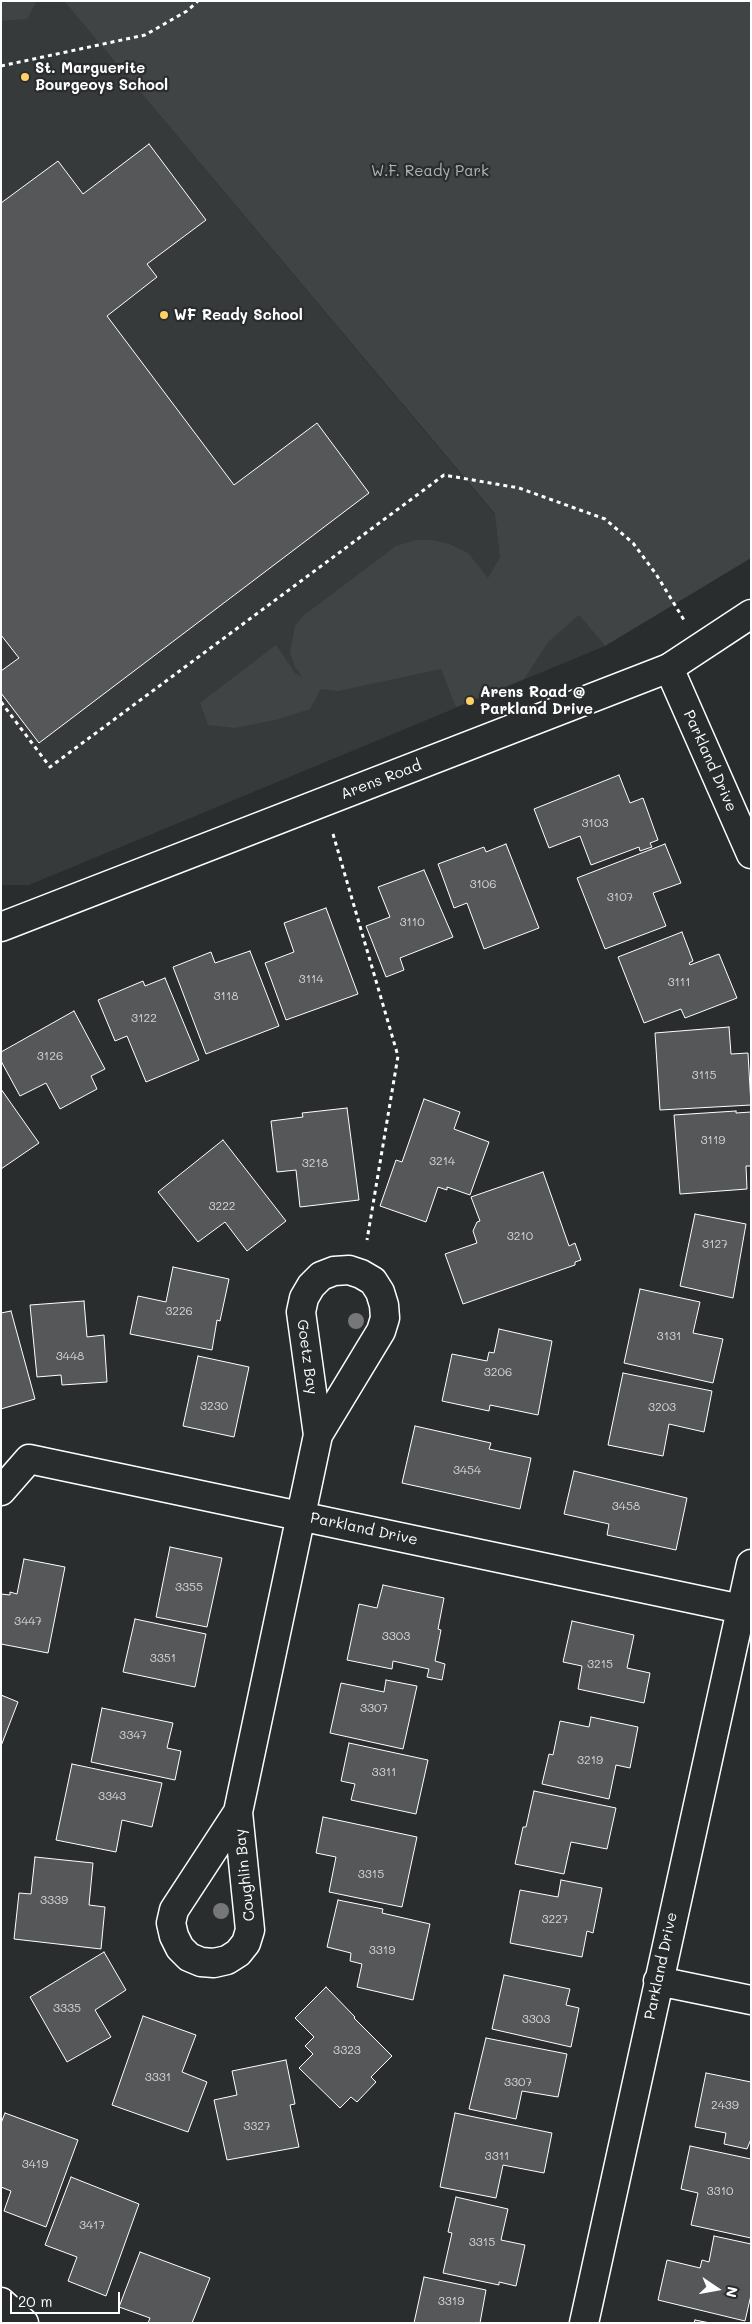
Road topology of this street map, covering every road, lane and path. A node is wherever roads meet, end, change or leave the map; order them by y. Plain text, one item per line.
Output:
1 (198, 1) edge
2 (1, 66) edge
3 (751, 614) edge
4 (700, 647) junction
5 (669, 668) junction
6 (1, 702) edge
7 (324, 802) junction
8 (751, 854) edge
9 (1, 928) edge
10 (361, 1274) junction
11 (318, 1435) junction
12 (1, 1491) edge
13 (300, 1515) junction
14 (751, 1564) edge
15 (741, 1609) junction
16 (238, 1812) junction
17 (658, 1981) junction
18 (751, 2000) edge
19 (1, 2302) edge
20 (24, 2323) edge
21 (584, 2323) edge

1 - 2 path
3 - 4 street, Arens Road
4 - 5 street, Arens Road
4 - 6 path
5 - 7 street, Arens Road
5 - 8 street, Parkland Drive
7 - 9 street, Arens Road
7 - 10 path
10 - 11 street, Goetz Bay
10 - 11 street, Goetz Bay
11 - 13 street, Goetz Bay
12 - 13 street, Parkland Drive
13 - 15 street, Parkland Drive
13 - 16 street, Coughlin Bay
14 - 15 street, Parkland Drive
15 - 17 street, Parkland Drive
16 - 16 street, Coughlin Bay
17 - 18 street
17 - 21 street, Parkland Drive
19 - 20 street

